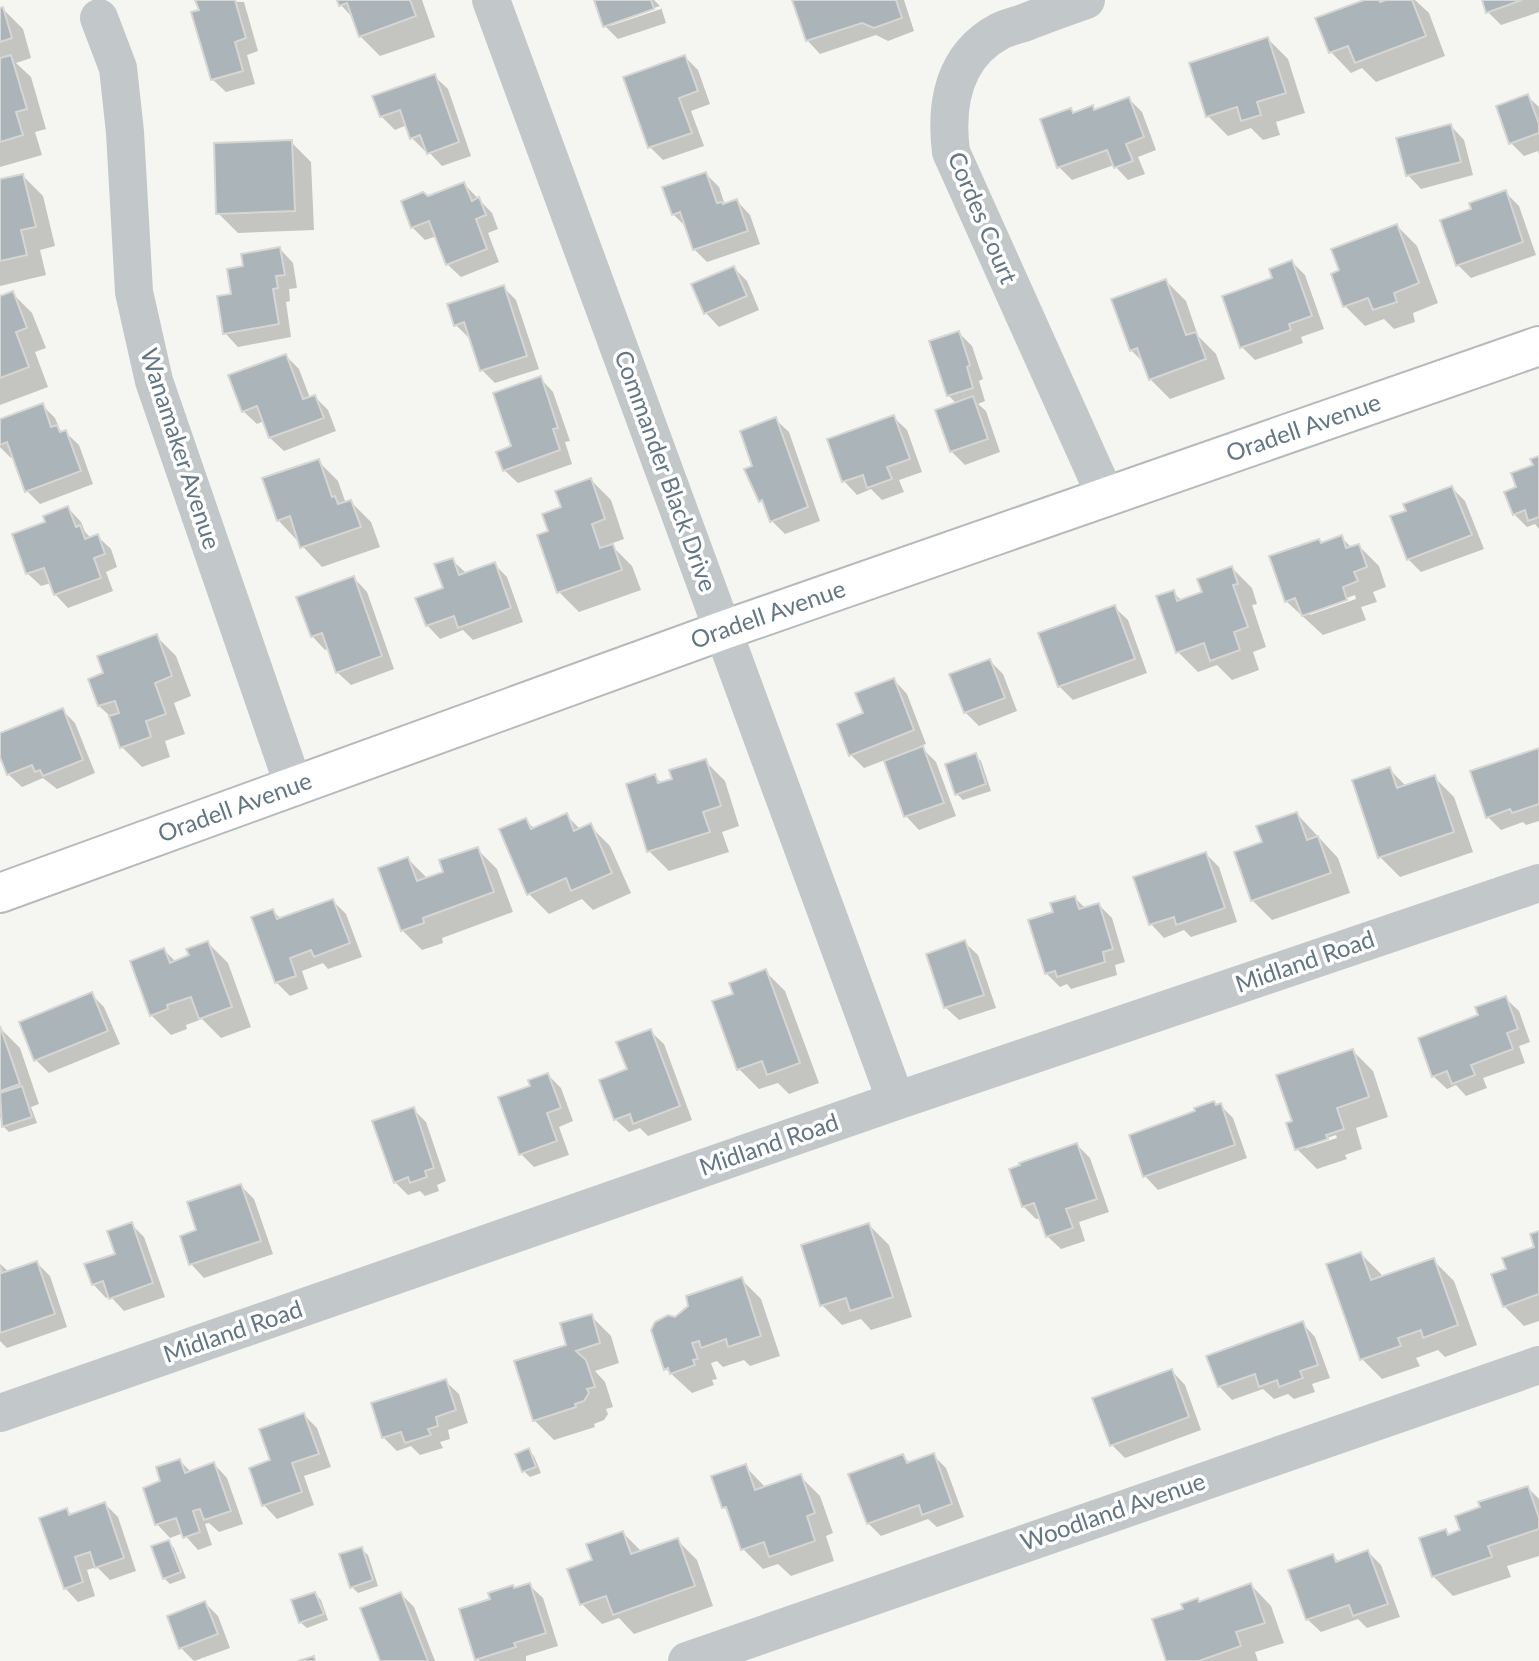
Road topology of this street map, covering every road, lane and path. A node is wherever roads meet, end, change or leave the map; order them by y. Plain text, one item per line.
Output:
1 (491, 0) edge
2 (1086, 0) edge
3 (99, 19) dead end
4 (1539, 346) edge
5 (1106, 496) junction
6 (724, 630) junction
7 (294, 787) junction
8 (1539, 883) edge
9 (0, 893) edge
10 (896, 1101) junction
11 (1539, 1365) edge
12 (0, 1413) edge
13 (687, 1661) edge

1 - 6 street, Commander Black Drive
2 - 5 street, Cordes Court
3 - 7 street, Wanamaker Avenue
4 - 5 main road, Oradell Avenue
5 - 6 main road, Oradell Avenue
6 - 7 main road, Oradell Avenue
6 - 10 street, Commander Black Drive
7 - 9 main road, Oradell Avenue
8 - 10 street, Midland Road
10 - 12 street, Midland Road
11 - 13 street, Woodland Avenue

